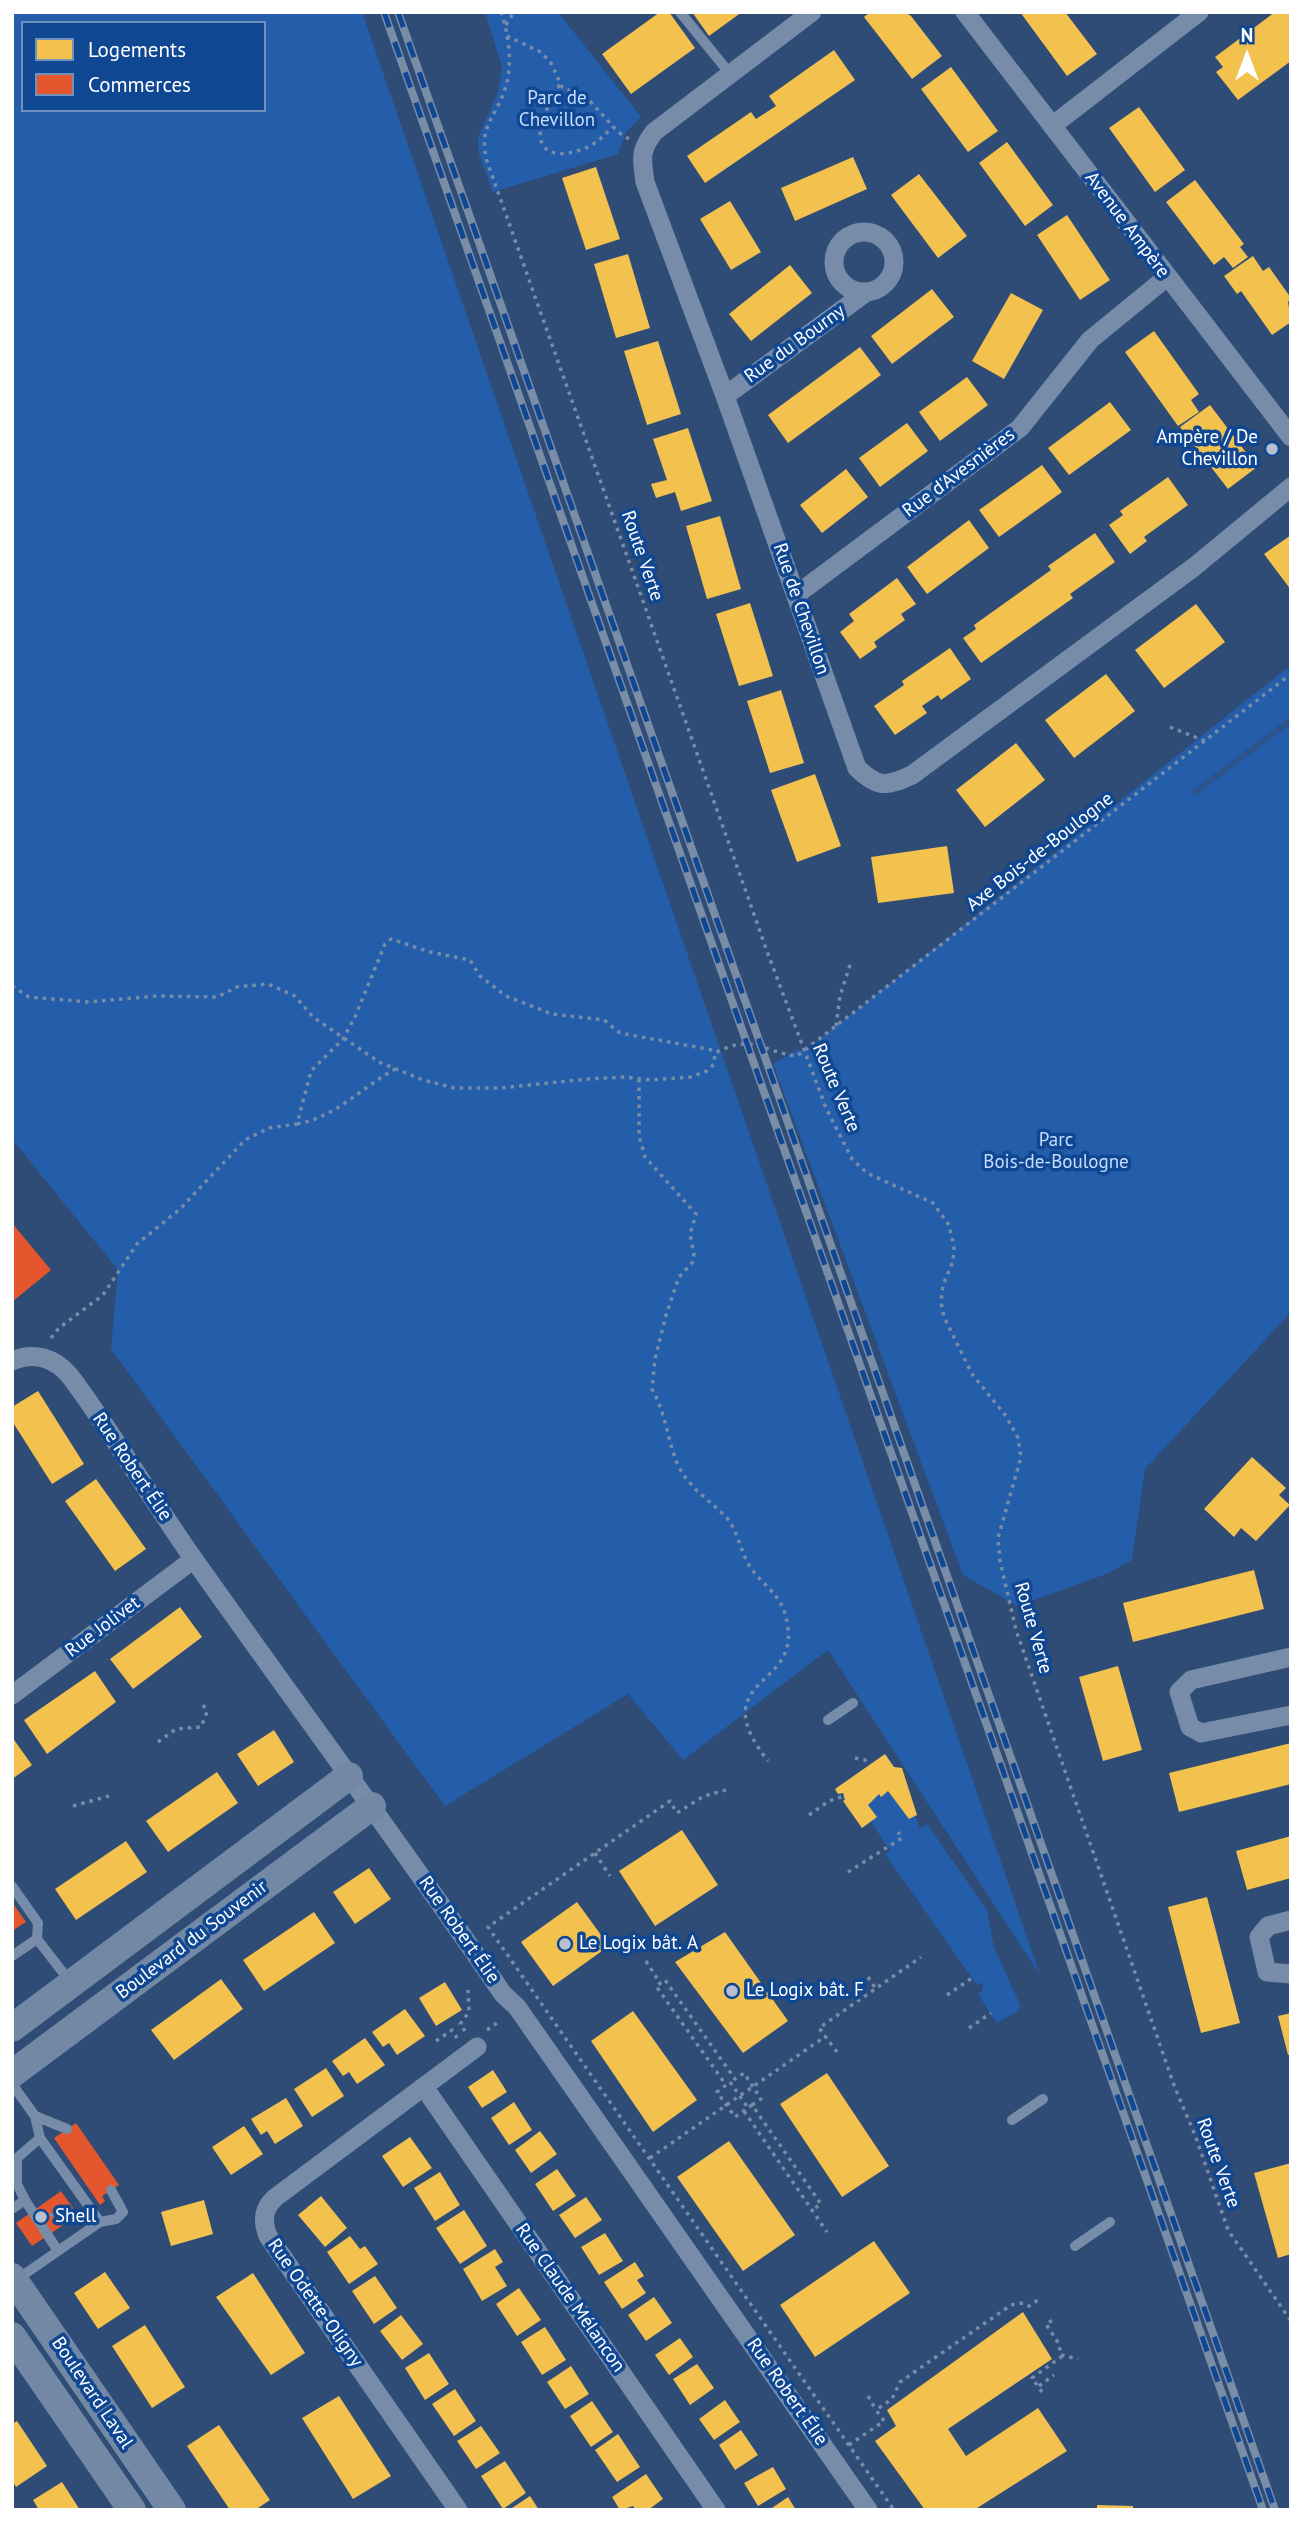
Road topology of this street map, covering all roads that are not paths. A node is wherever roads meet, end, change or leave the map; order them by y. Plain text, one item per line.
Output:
1 (680, 12) edge
2 (812, 12) edge
3 (965, 12) edge
4 (1199, 12) edge
5 (731, 75) junction
6 (1052, 126) junction
7 (1167, 277) junction
8 (864, 293) dead end
9 (725, 396) junction
10 (1291, 437) edge
11 (1291, 487) edge
12 (796, 595) junction
13 (12, 1361) edge
14 (194, 1559) junction
15 (1291, 1657) edge
16 (12, 1695) edge
17 (853, 1703) dead end
18 (1291, 1714) edge
19 (828, 1720) dead end
20 (349, 1776) junction
21 (372, 1806) junction
22 (12, 1886) edge
23 (1291, 1920) edge
24 (37, 1939) junction
25 (12, 1956) edge
26 (1291, 1974) edge
27 (71, 1983) junction
28 (12, 2028) edge
29 (472, 2040) road end
30 (12, 2074) edge
31 (12, 2084) edge
32 (424, 2087) junction
33 (1043, 2099) dead end
34 (35, 2116) junction
35 (1012, 2120) dead end
36 (67, 2129) dead end
37 (40, 2138) junction
38 (111, 2190) dead end
39 (25, 2200) junction
40 (12, 2209) edge
41 (100, 2222) junction
42 (1110, 2222) dead end
43 (1075, 2246) dead end
44 (58, 2251) junction
45 (14, 2279) edge
46 (12, 2336) edge
47 (132, 2510) edge
48 (172, 2510) edge
49 (458, 2510) edge
50 (716, 2510) edge
51 (868, 2510) edge

1 - 5 lane
2 - 5 street, Rue de Chevillon
3 - 6 street, Avenue Ampère
4 - 6 street
5 - 9 street, Rue de Chevillon
6 - 7 street, Avenue Ampère
7 - 10 street, Avenue Ampère
7 - 12 street, Rue d'Avesnières
8 - 9 street, Rue du Bourny
9 - 12 street, Rue de Chevillon
11 - 12 street, Rue de Chevillon
13 - 14 street, Rue Robert Élie
14 - 16 street, Rue Jolivet
14 - 20 street, Rue Robert Élie
15 - 18 street
17 - 19 lane
20 - 21 street, Rue Robert Élie
20 - 27 street, Boulevard du Souvenir
21 - 30 street, Boulevard du Souvenir
21 - 51 street, Rue Robert Élie
22 - 24 lane
23 - 26 street
24 - 25 lane
24 - 27 lane
27 - 28 street, Boulevard du Souvenir
29 - 32 street, Rue Odette-Oligny
31 - 34 lane
32 - 49 street, Rue Odette-Oligny
32 - 50 street, Rue Claude Mélancon
33 - 35 lane
34 - 36 lane
34 - 37 lane
37 - 39 lane
37 - 41 lane
38 - 41 lane
39 - 40 lane
39 - 44 lane
41 - 44 lane
42 - 43 lane
44 - 45 lane
45 - 48 street, Boulevard Laval
46 - 47 street, Boulevard Laval

